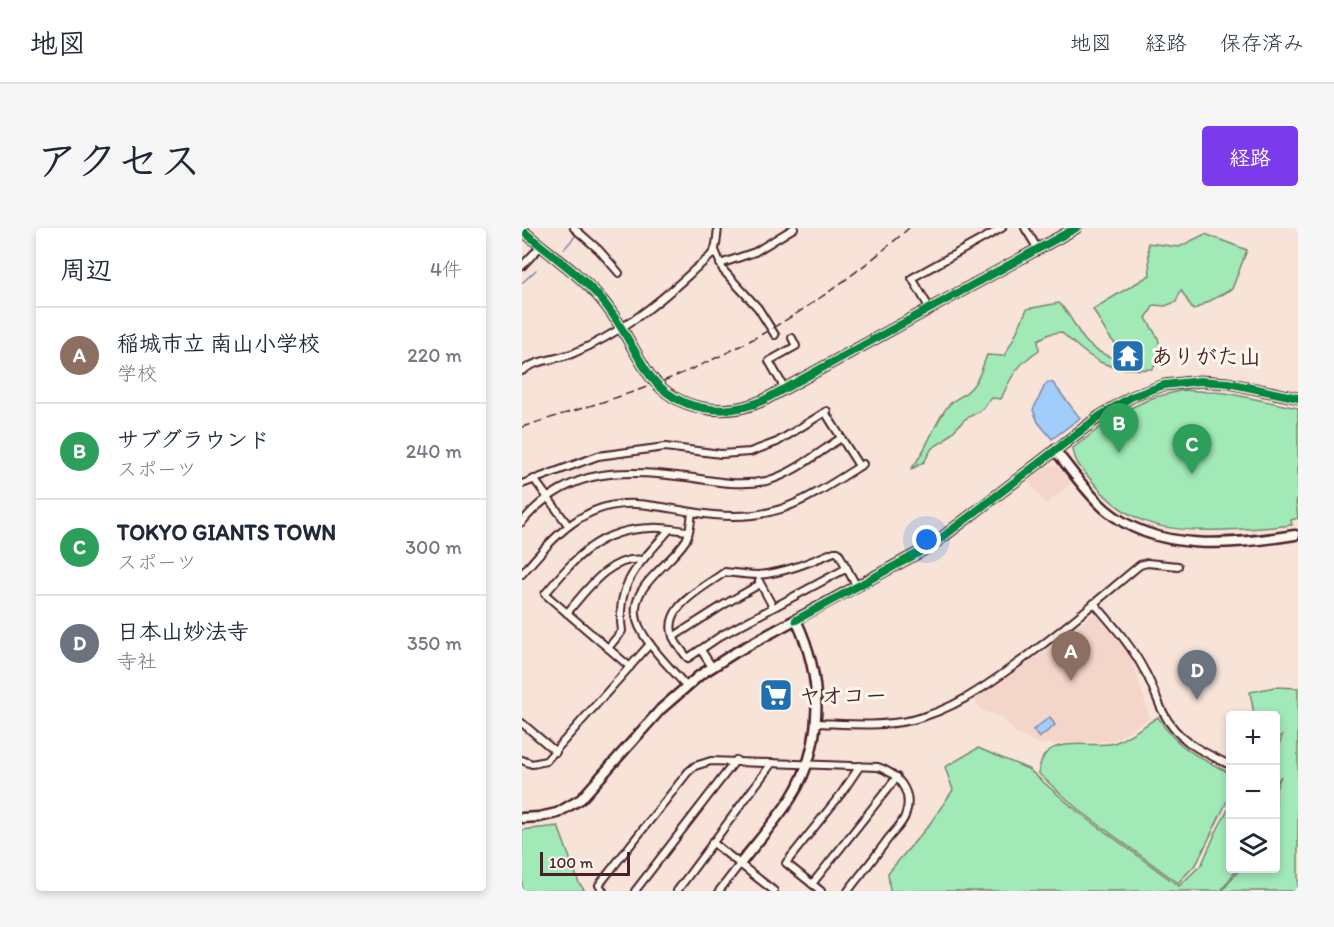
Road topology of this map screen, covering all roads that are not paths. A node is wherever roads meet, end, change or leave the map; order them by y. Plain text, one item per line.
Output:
1 (574, 228) edge
2 (718, 228) edge
3 (794, 228) edge
4 (1002, 228) edge
5 (1025, 228) edge
6 (1076, 228) edge
7 (523, 229) edge
8 (541, 246) junction
9 (1038, 249) junction
10 (715, 250) junction
11 (720, 264) junction
12 (522, 266) edge
13 (620, 273) dead end
14 (930, 309) junction
15 (623, 329) junction
16 (775, 334) dead end
17 (792, 338) dead end
18 (522, 371) edge
19 (784, 389) junction
20 (1298, 398) edge
21 (841, 438) junction
22 (1055, 450) junction
23 (534, 479) junction
24 (522, 484) edge
25 (548, 498) junction
26 (692, 512) junction
27 (522, 522) edge
28 (567, 525) junction
29 (669, 530) junction
30 (688, 531) junction
31 (1295, 535) dead end
32 (643, 560) junction
33 (1178, 566) dead end
34 (847, 568) junction
35 (522, 574) edge
36 (757, 575) junction
37 (760, 584) junction
38 (857, 587) junction
39 (1094, 603) junction
40 (773, 607) junction
41 (567, 613) junction
42 (796, 620) junction
43 (673, 637) junction
44 (650, 644) junction
45 (608, 648) junction
46 (701, 650) junction
47 (630, 667) junction
48 (712, 667) junction
49 (686, 686) junction
50 (522, 723) edge
51 (816, 723) junction
52 (556, 752) junction
53 (522, 760) edge
54 (736, 760) junction
55 (772, 763) junction
56 (1226, 763) edge
57 (807, 764) junction
58 (860, 766) junction
59 (897, 777) junction
60 (522, 818) edge
61 (712, 843) junction
62 (740, 864) junction
63 (812, 884) junction
64 (764, 888) edge
65 (603, 891) edge
66 (635, 891) edge
67 (677, 891) edge
68 (719, 891) edge
69 (774, 891) edge
70 (821, 891) edge
71 (848, 891) edge

1 - 13 street
2 - 10 street
3 - 11 street
4 - 14 street
5 - 9 street
6 - 9 street
7 - 8 street
8 - 12 street
8 - 15 street
9 - 14 street
10 - 11 street
10 - 15 street
11 - 16 street
14 - 19 street
15 - 18 street
15 - 19 street
17 - 19 street
20 - 22 street
21 - 23 street
21 - 25 street
21 - 26 street
22 - 31 street
22 - 38 street
23 - 24 street
23 - 25 street
25 - 27 street
25 - 28 street
26 - 28 street
26 - 30 street
28 - 35 street
29 - 30 street
29 - 32 street
29 - 41 street
30 - 44 street
32 - 41 street
32 - 45 street
33 - 39 street
34 - 36 street
34 - 38 street
34 - 40 street
36 - 37 street
36 - 43 street
37 - 40 street
37 - 43 street
38 - 42 street
39 - 51 street
39 - 56 street
40 - 46 street
41 - 45 street
42 - 48 street
42 - 51 street
43 - 46 street
44 - 47 street
44 - 49 street
45 - 47 street
46 - 48 street
47 - 52 street
48 - 49 street
49 - 60 street
50 - 52 street
51 - 57 street
52 - 53 street
54 - 55 street
54 - 65 street
54 - 66 street
55 - 57 street
55 - 61 street
57 - 58 street
57 - 62 street
58 - 59 street
58 - 63 street
59 - 63 street
59 - 71 street
61 - 62 street
61 - 67 street
62 - 64 street
62 - 68 street
63 - 70 street
64 - 69 street

